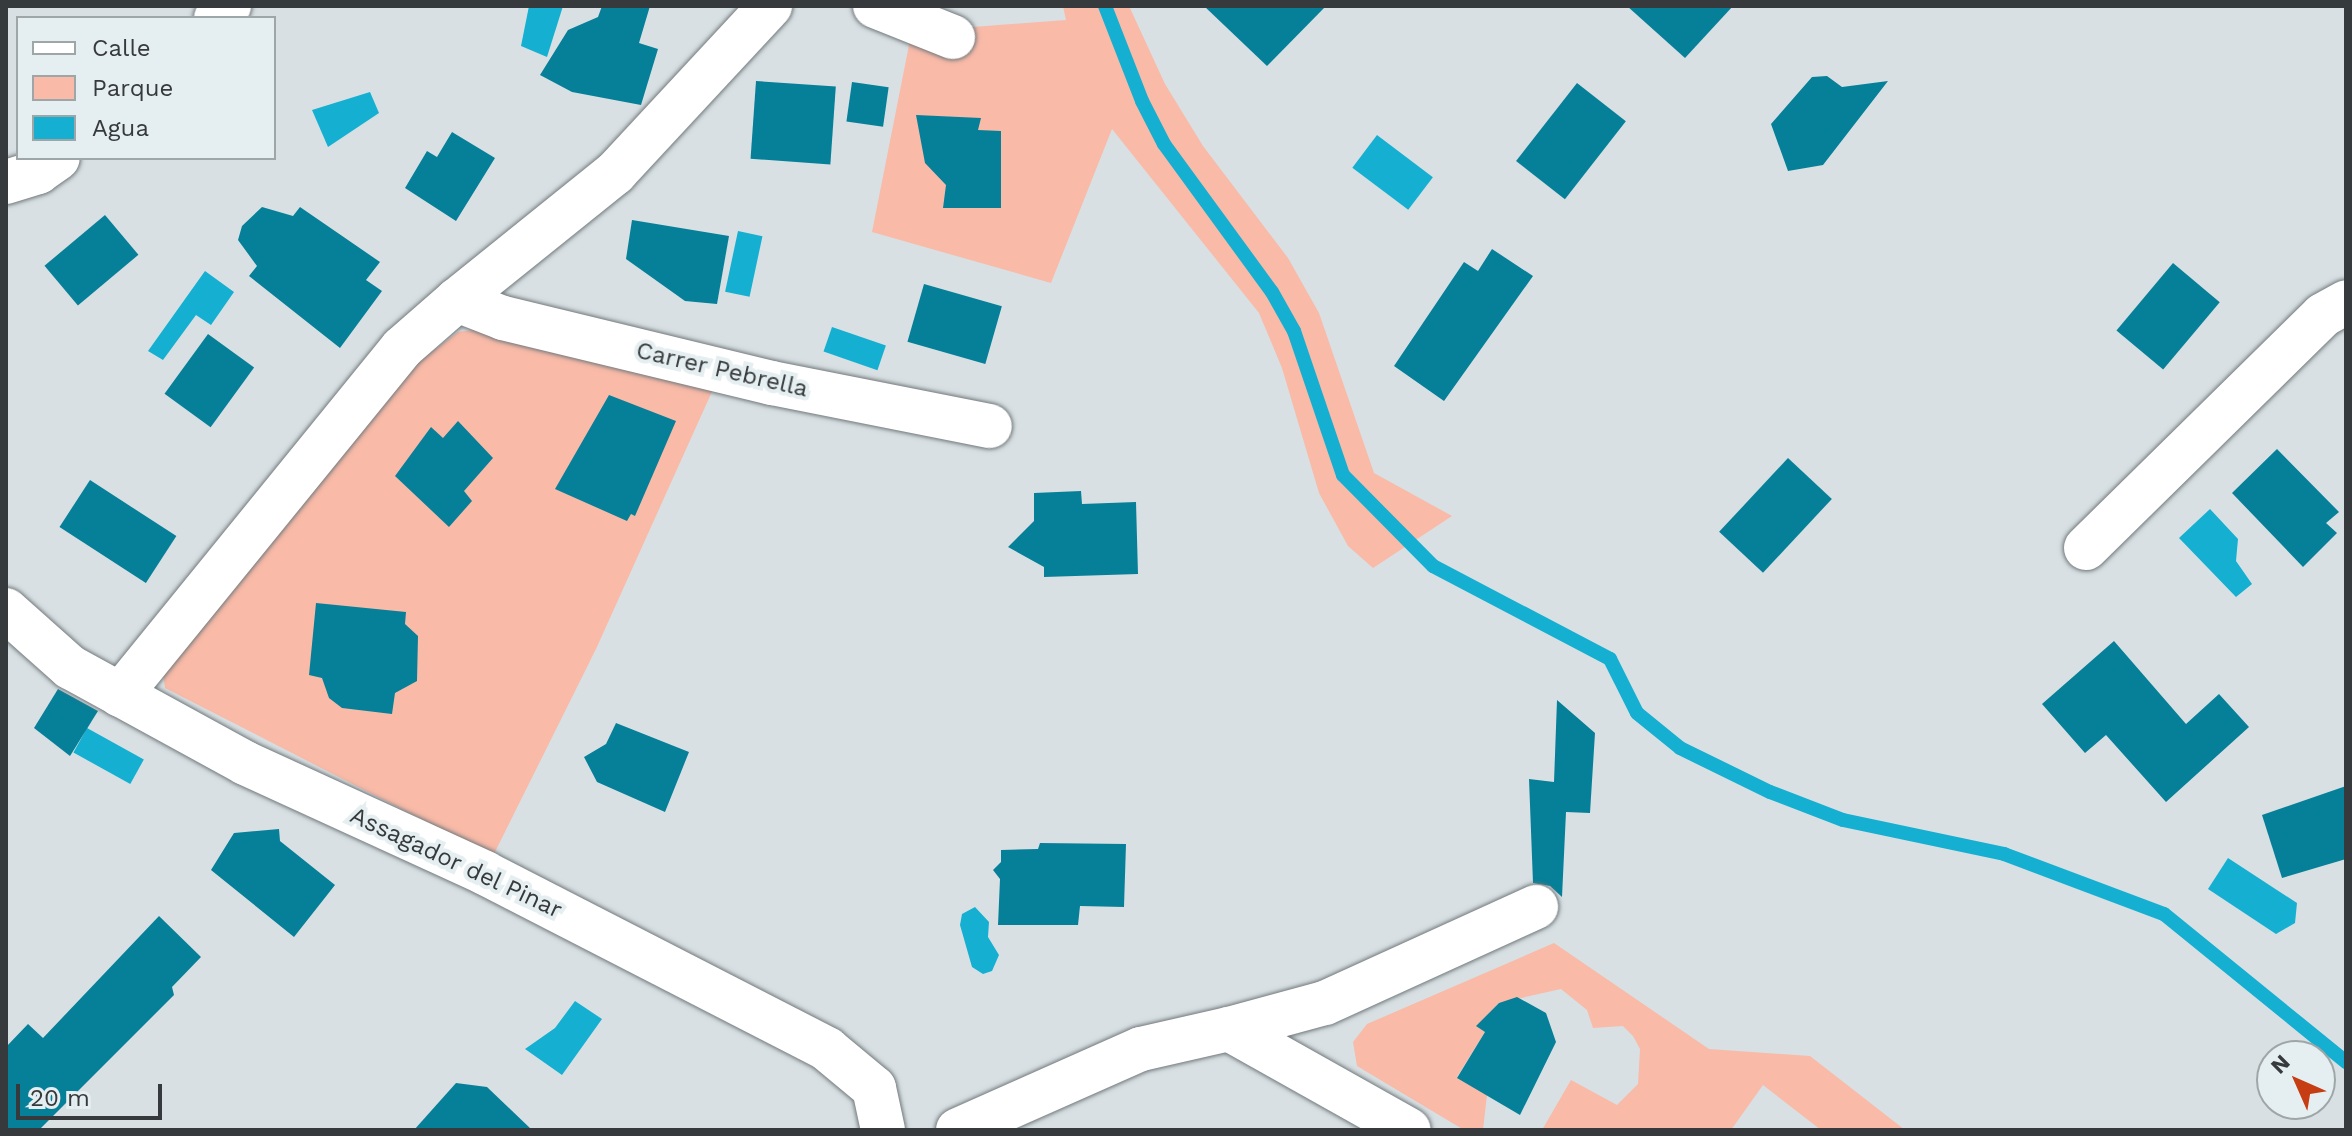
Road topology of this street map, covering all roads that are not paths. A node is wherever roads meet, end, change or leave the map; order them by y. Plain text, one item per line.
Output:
1 (770, 6) edge
2 (875, 6) edge
3 (953, 37) dead end
4 (55, 160) edge
5 (6, 182) edge
6 (457, 300) junction
7 (2346, 302) edge
8 (990, 426) dead end
9 (2086, 548) dead end
10 (6, 610) edge
11 (120, 695) junction
12 (1536, 907) dead end
13 (1229, 1029) junction
14 (883, 1130) edge
15 (958, 1130) edge
16 (1409, 1130) edge

1 - 6 street
2 - 3 street
4 - 5 street
6 - 8 street, Carrer Pebrella
6 - 11 street
7 - 9 street
10 - 11 street, Assagador del Pinar
11 - 14 street, Assagador del Pinar
12 - 13 street
13 - 15 street
13 - 16 street

